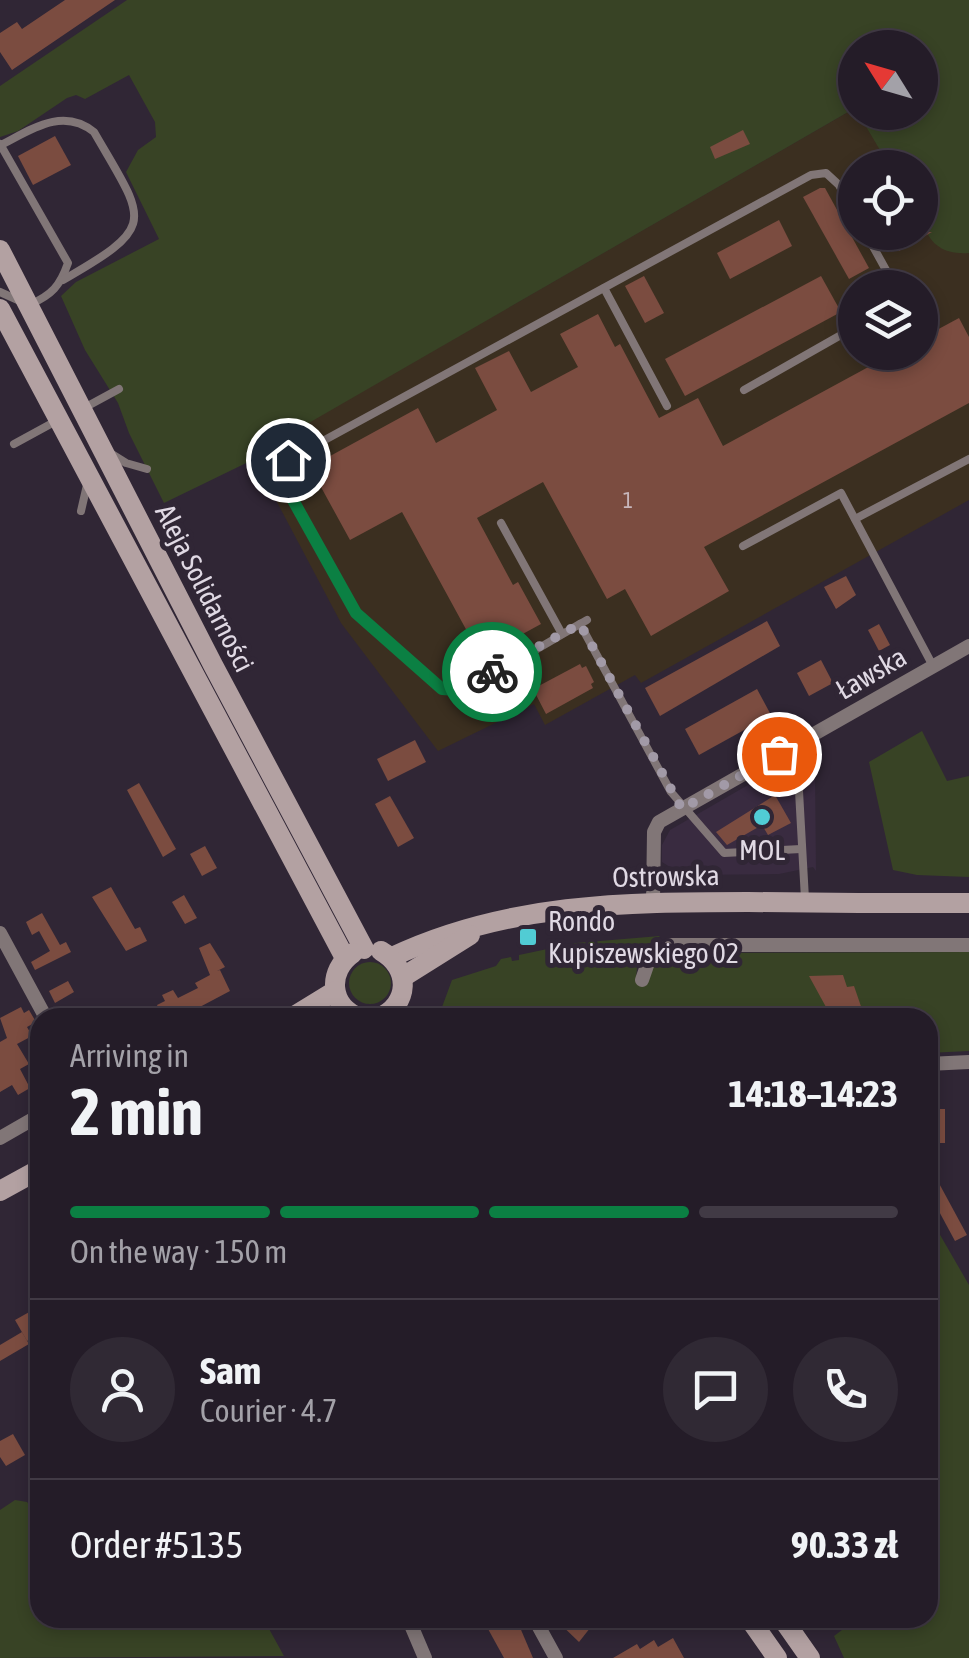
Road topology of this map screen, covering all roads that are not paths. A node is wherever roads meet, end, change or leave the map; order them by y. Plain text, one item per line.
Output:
1 (1, 144) edge
2 (838, 187) edge
3 (0, 250) edge
4 (63, 280) junction
5 (604, 288) junction
6 (0, 292) edge
7 (52, 294) junction
8 (0, 309) edge
9 (41, 315) junction
10 (838, 337) edge
11 (119, 389) dead end
12 (744, 390) dead end
13 (668, 406) dead end
14 (84, 408) junction
15 (58, 420) junction
16 (14, 444) dead end
17 (104, 448) junction
18 (969, 460) edge
19 (147, 469) dead end
20 (88, 476) junction
21 (82, 511) dead end
22 (855, 519) junction
23 (501, 524) dead end
24 (743, 546) dead end
25 (562, 634) junction
26 (969, 646) edge
27 (933, 666) junction
28 (779, 754) junction
29 (682, 809) junction
30 (801, 849) junction
31 (653, 902) junction
32 (805, 902) junction
33 (969, 903) edge
34 (486, 925) junction
35 (0, 932) edge
36 (969, 945) edge
37 (354, 954) junction
38 (392, 957) junction
39 (404, 976) junction
40 (642, 980) dead end
41 (41, 1008) edge
42 (342, 1008) edge
43 (394, 1008) edge
44 (969, 1062) edge
45 (938, 1064) edge
46 (30, 1121) edge
47 (0, 1138) edge
48 (30, 1175) edge
49 (0, 1192) edge
50 (412, 1628) edge
51 (540, 1628) edge
52 (756, 1628) edge
53 (789, 1628) edge
54 (426, 1658) edge
55 (556, 1658) edge
56 (778, 1658) edge
57 (810, 1658) edge

1 - 4 lane
1 - 4 lane
2 - 5 lane
3 - 9 main road, Aleja Solidarności
4 - 7 lane
5 - 13 lane
5 - 25 lane
6 - 9 lane
7 - 9 lane
7 - 9 lane
8 - 15 main road, Aleja Solidarności
9 - 14 main road, Aleja Solidarności
10 - 12 lane
11 - 14 lane
14 - 17 main road, Aleja Solidarności
15 - 16 lane
15 - 20 main road, Aleja Solidarności
17 - 19 lane
17 - 37 main road, Aleja Solidarności
18 - 22 lane
20 - 21 lane
20 - 37 main road, Aleja Solidarności
22 - 24 lane
22 - 27 lane
23 - 25 lane
25 - 29 lane
26 - 27 street, Ławska
27 - 28 street, Ławska
28 - 29 street, Ławska
28 - 30 lane
29 - 30 lane
29 - 31 street, Ławska
30 - 32 lane
31 - 32 main road, Ostrowska
31 - 34 main road, Ostrowska
32 - 33 main road, Ostrowska
34 - 38 main road, Ostrowska
34 - 39 main road, Ostrowska
35 - 41 street
36 - 40 street
37 - 38 main road
37 - 42 main road
38 - 39 main road
39 - 43 main road
44 - 45 street
46 - 47 street
48 - 49 main road
50 - 54 street
51 - 55 street
52 - 56 main road
53 - 57 main road

